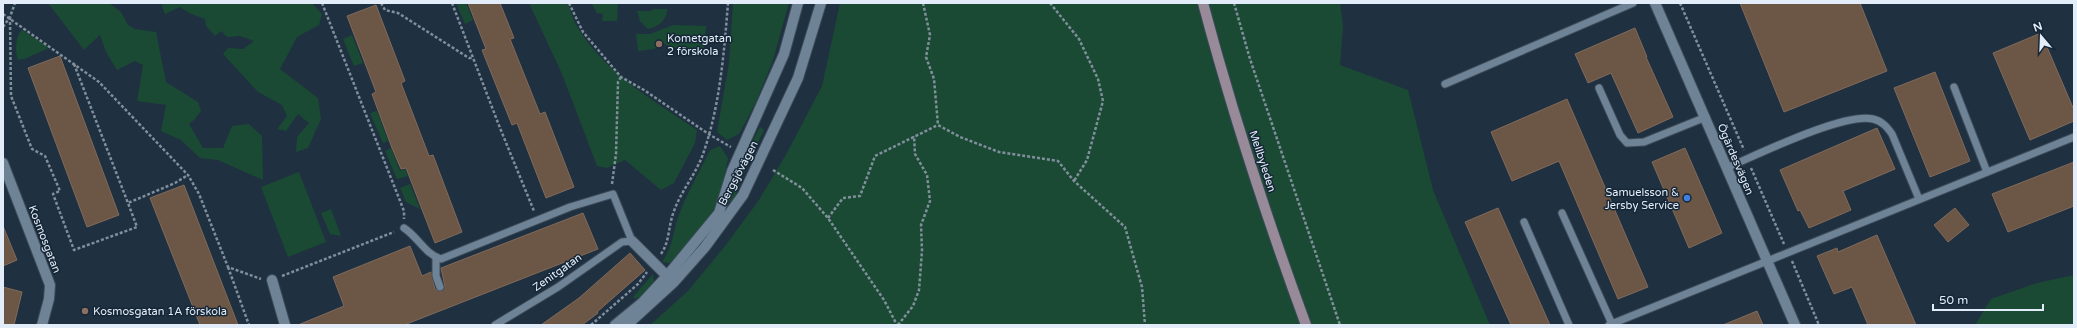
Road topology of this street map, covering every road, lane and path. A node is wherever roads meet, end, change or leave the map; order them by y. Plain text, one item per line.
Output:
1 (15, 3) edge
2 (322, 3) edge
3 (381, 3) edge
4 (452, 3) edge
5 (570, 3) edge
6 (728, 3) edge
7 (798, 3) edge
8 (821, 3) edge
9 (923, 3) edge
10 (1050, 3) edge
11 (1203, 3) edge
12 (1234, 3) edge
13 (1634, 3) edge
14 (1655, 3) edge
15 (3, 14) edge
16 (10, 17) junction
17 (3, 27) edge
18 (472, 58) junction
19 (74, 64) junction
20 (621, 77) junction
21 (1445, 84) dead end
22 (1954, 87) dead end
23 (1598, 88) dead end
24 (1706, 117) junction
25 (938, 125) junction
26 (710, 135) junction
27 (914, 136) junction
28 (2074, 137) edge
29 (731, 147) dead end
30 (3, 163) edge
31 (1726, 168) junction
32 (773, 170) dead end
33 (1987, 172) junction
34 (188, 175) junction
35 (1074, 181) junction
36 (613, 194) junction
37 (1919, 199) junction
38 (128, 202) junction
39 (1562, 213) dead end
40 (828, 218) junction
41 (538, 221) junction
42 (1524, 222) dead end
43 (404, 228) junction
44 (632, 241) junction
45 (436, 258) junction
46 (1766, 260) junction
47 (654, 264) junction
48 (228, 267) junction
49 (670, 279) junction
50 (272, 280) junction
51 (440, 287) dead end
52 (1610, 324) edge
53 (42, 325) edge
54 (250, 325) edge
55 (286, 325) edge
56 (495, 325) edge
57 (591, 325) edge
58 (616, 325) edge
59 (627, 325) edge
60 (897, 325) edge
61 (1145, 325) edge
62 (1306, 325) edge
63 (1340, 325) edge
64 (1568, 325) edge
65 (1795, 325) edge

1 - 16 path
2 - 43 path
3 - 18 path
4 - 18 path
5 - 20 path
6 - 26 path
7 - 49 street, Bergsjövägen
8 - 49 street, Bergsjövägen
9 - 25 path
10 - 35 path
11 - 62 main road, Mellbyleden
12 - 63 path
13 - 21 lane
14 - 24 street, Ögärdesvägen
15 - 16 path
16 - 17 path
16 - 19 path
16 - 38 path
18 - 41 path
19 - 34 path
19 - 38 path
20 - 26 path
20 - 36 path
22 - 33 lane
23 - 24 lane
24 - 31 street, Ögärdesvägen
25 - 27 path
25 - 35 path
26 - 29 path
26 - 47 path
27 - 40 path
27 - 60 path
28 - 33 lane
30 - 53 street, Kosmosgatan
31 - 37 lane
31 - 46 street, Ögärdesvägen
32 - 40 path
33 - 37 lane
34 - 38 path
34 - 48 path
35 - 61 path
36 - 41 lane
36 - 44 lane
37 - 46 lane
39 - 52 lane
40 - 60 path
41 - 45 lane
42 - 64 lane
43 - 45 lane
43 - 50 path
44 - 47 street
44 - 56 lane, Zenitgatan
45 - 51 lane
46 - 52 lane
46 - 65 street, Ögärdesvägen
47 - 49 street
47 - 57 path
48 - 50 path
48 - 54 path
49 - 58 street, Bergsjövägen
49 - 59 street, Bergsjövägen
50 - 55 street

